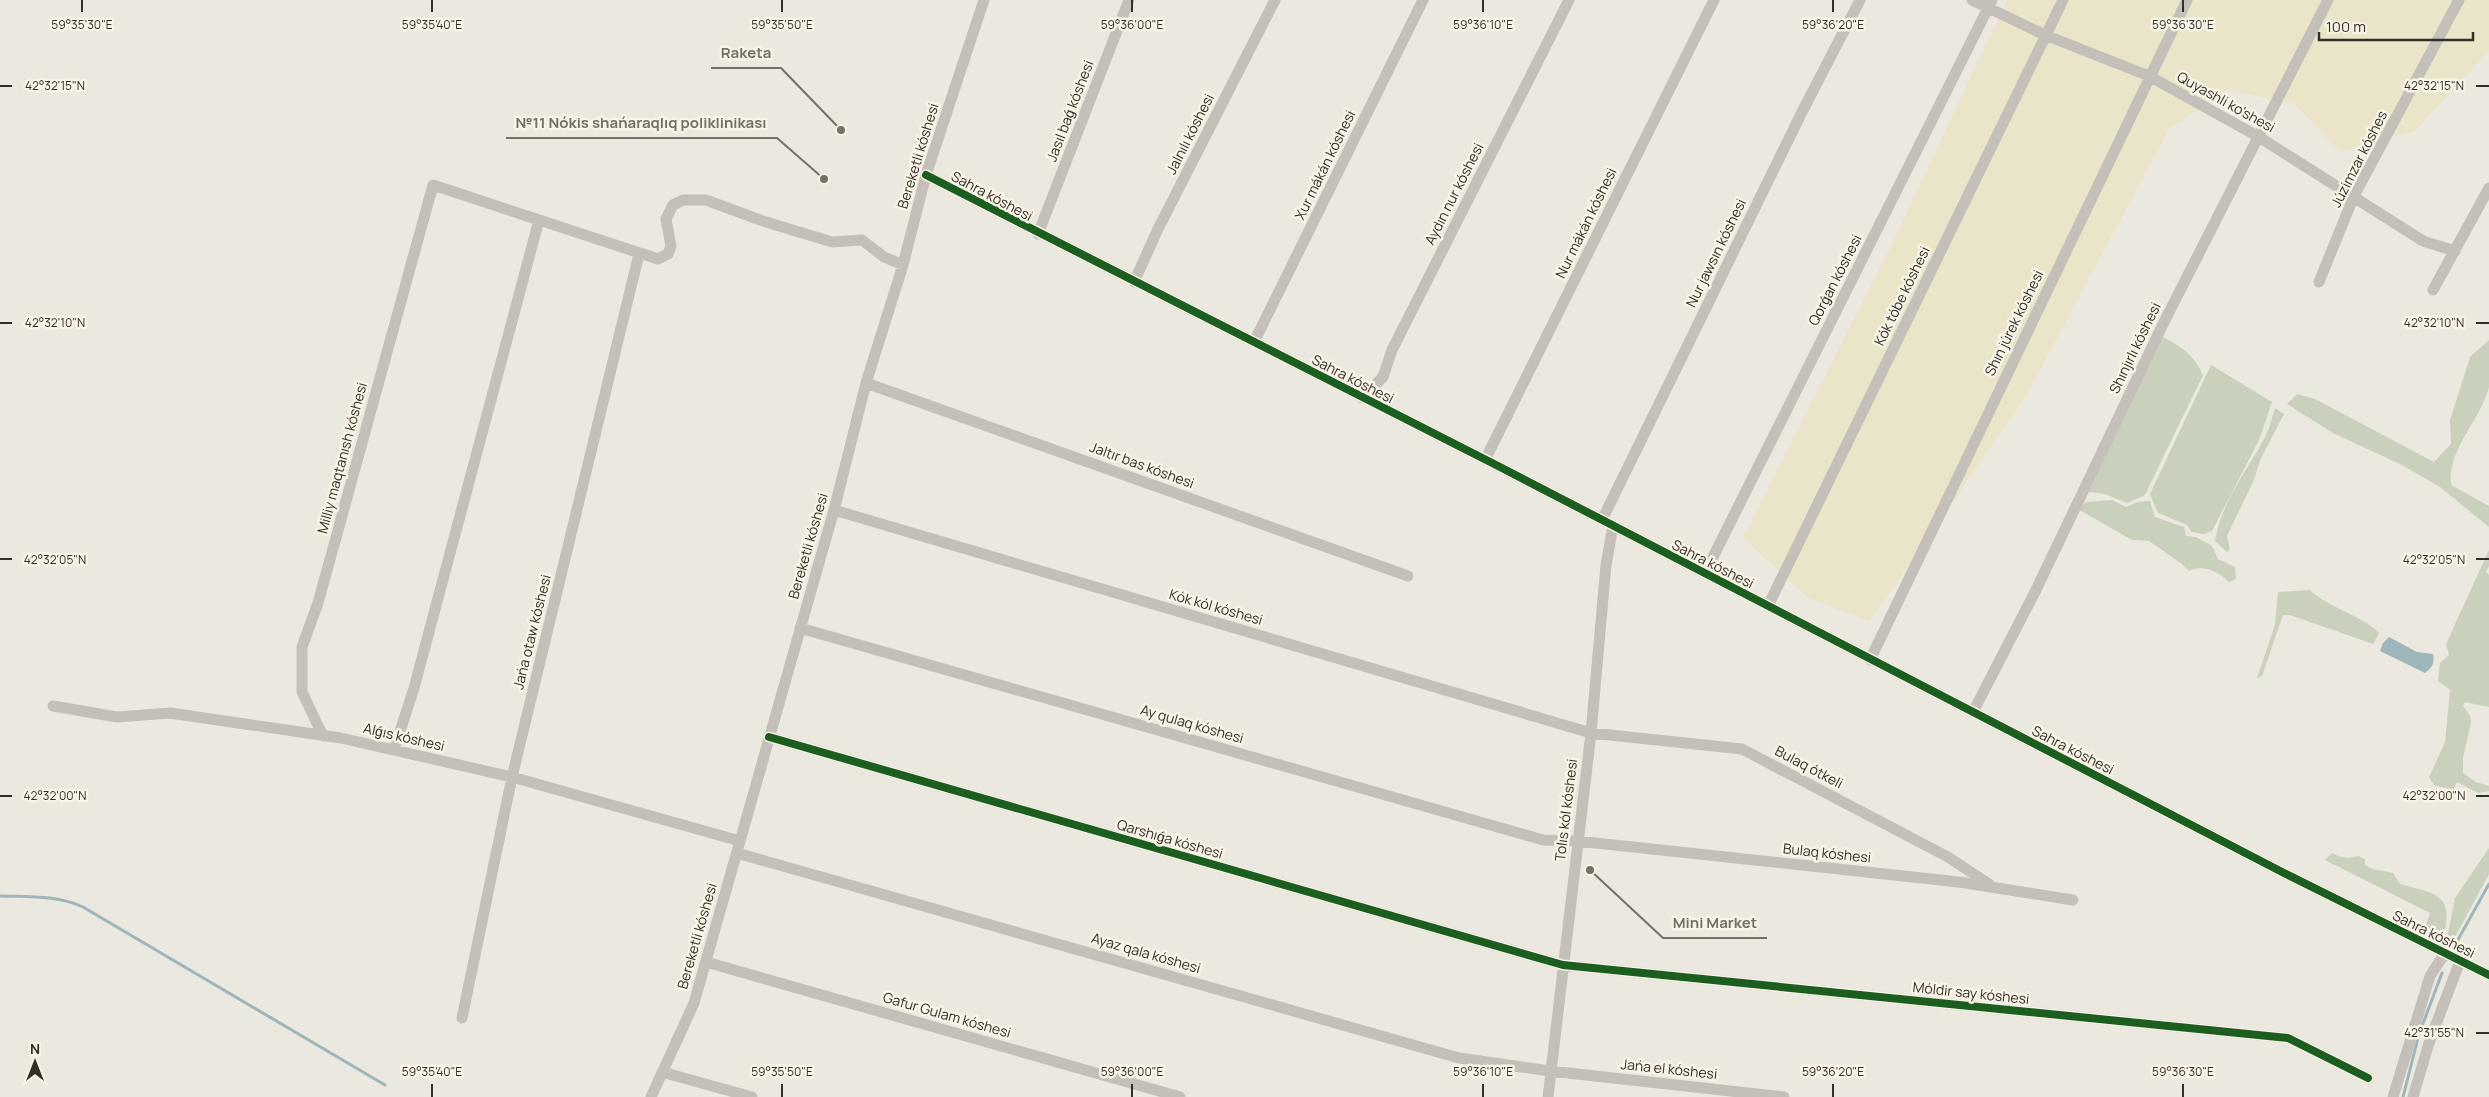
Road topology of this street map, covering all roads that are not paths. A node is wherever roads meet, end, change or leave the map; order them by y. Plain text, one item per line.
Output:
1 (984, 0) edge
2 (1129, 0) edge
3 (1274, 0) edge
4 (1422, 0) edge
5 (1569, 0) edge
6 (1714, 0) edge
7 (1860, 0) edge
8 (1972, 0) edge
9 (2063, 0) edge
10 (2187, 0) edge
11 (2328, 0) edge
12 (2459, 0) edge
13 (1990, 4) edge
14 (2045, 35) junction
15 (2149, 76) junction
16 (2259, 137) junction
17 (926, 175) junction
18 (2489, 188) edge
19 (2354, 196) junction
20 (539, 220) junction
21 (1038, 234) junction
22 (2455, 252) junction
23 (639, 254) junction
24 (903, 265) junction
25 (1134, 282) junction
26 (2319, 282) dead end
27 (2433, 290) dead end
28 (1254, 342) junction
29 (866, 383) junction
30 (1362, 398) junction
31 (1485, 460) junction
32 (834, 510) junction
33 (1602, 520) junction
34 (1613, 526) junction
35 (1705, 574) junction
36 (1408, 576) dead end
37 (1768, 606) junction
38 (800, 628) junction
39 (1870, 660) junction
40 (53, 706) dead end
41 (1973, 712) junction
42 (1591, 733) junction
43 (323, 736) junction
44 (769, 737) junction
45 (394, 750) junction
46 (512, 777) junction
47 (1577, 841) junction
48 (738, 847) junction
49 (1993, 887) junction
50 (2073, 900) dead end
51 (2445, 953) junction
52 (2460, 961) junction
53 (706, 962) junction
54 (1563, 965) junction
55 (2489, 975) edge
56 (462, 1018) dead end
57 (1550, 1071) junction
58 (662, 1072) junction
59 (2368, 1078) dead end
60 (651, 1097) edge
61 (752, 1097) edge
62 (1180, 1097) edge
63 (1548, 1097) edge
64 (1784, 1097) edge
65 (2393, 1097) edge
66 (2413, 1097) edge

1 - 17 street, Bereketli kóshesi
2 - 21 street, Jasıl baǵ kóshesi
3 - 25 street, Jalnılı kóshesi
4 - 28 street, Xur mákán kóshesi
5 - 30 street, Aydın nur kóshesi
6 - 31 street, Nur mákán kóshesi
7 - 33 street, Nur jawsın kóshesi
8 - 13 street, Quyashli ko'shesi
9 - 14 street, Kók tóbe kóshesi
10 - 15 street, Shın júrek kóshesi
11 - 16 street, Shınjırlı kóshesi
12 - 19 street, Júzimzar kóshes
13 - 14 street, Quyashli ko'shesi
13 - 35 street, Qorǵan kóshesi
14 - 15 street, Quyashli ko'shesi
14 - 37 street, Kók tóbe kóshesi
15 - 16 street, Quyashli ko'shesi
15 - 39 street, Shın júrek kóshesi
16 - 19 street, Quyashli ko'shesi
16 - 41 street, Shınjırlı kóshesi
17 - 21 street, Sahra kóshesi
17 - 24 street, Bereketli kóshesi
18 - 22 street
19 - 22 street, Quyashli ko'shesi
19 - 26 street, Júzimzar kóshes
20 - 23 street
20 - 43 street, Milliy maqtanısh kóshesi
20 - 45 street
21 - 25 street, Sahra kóshesi
22 - 27 street
23 - 24 street
23 - 46 street, Jańa otaw kóshesi
24 - 29 street, Bereketli kóshesi
25 - 28 street, Sahra kóshesi
28 - 30 street, Sahra kóshesi
29 - 32 street, Bereketli kóshesi
29 - 36 street, Jaltır bas kóshesi
30 - 31 street, Sahra kóshesi
31 - 33 street, Sahra kóshesi
32 - 38 street, Bereketli kóshesi
32 - 42 street, Kók kól kóshesi
33 - 34 street, Sahra kóshesi
34 - 35 street, Sahra kóshesi
34 - 42 street, Tolıs kól kóshesi
35 - 37 street, Sahra kóshesi
37 - 39 street, Sahra kóshesi
38 - 44 street, Bereketli kóshesi
38 - 47 street, Ay qulaq kóshesi
39 - 41 street, Sahra kóshesi
40 - 43 street, Alǵıs kóshesi
41 - 51 street, Sahra kóshesi
42 - 47 street, Tolıs kól kóshesi
42 - 49 street, Bulaq ótkeli
43 - 45 street, Alǵıs kóshesi
44 - 48 street, Bereketli kóshesi
44 - 54 street, Qarshıǵa kóshesi
45 - 46 street, Alǵıs kóshesi
46 - 48 street, Alǵıs kóshesi
46 - 56 street, Jańa otaw kóshesi
47 - 49 street, Bulaq kóshesi
47 - 54 street, Tolıs kól kóshesi
48 - 53 street, Bereketli kóshesi
48 - 57 street, Ayaz qala kóshesi
49 - 50 street, Bulaq kóshesi
51 - 52 street, Sahra kóshesi
51 - 65 street
52 - 55 street, Sahra kóshesi
52 - 66 street
53 - 58 street, Bereketli kóshesi
53 - 62 street, Gafur Gulam kóshesi
54 - 57 street, Tolıs kól kóshesi
54 - 59 street, Móldir say kóshesi
57 - 63 street, Tolıs kól kóshesi
57 - 64 street, Jańa el kóshesi
58 - 60 street, Bereketli kóshesi
58 - 61 street

